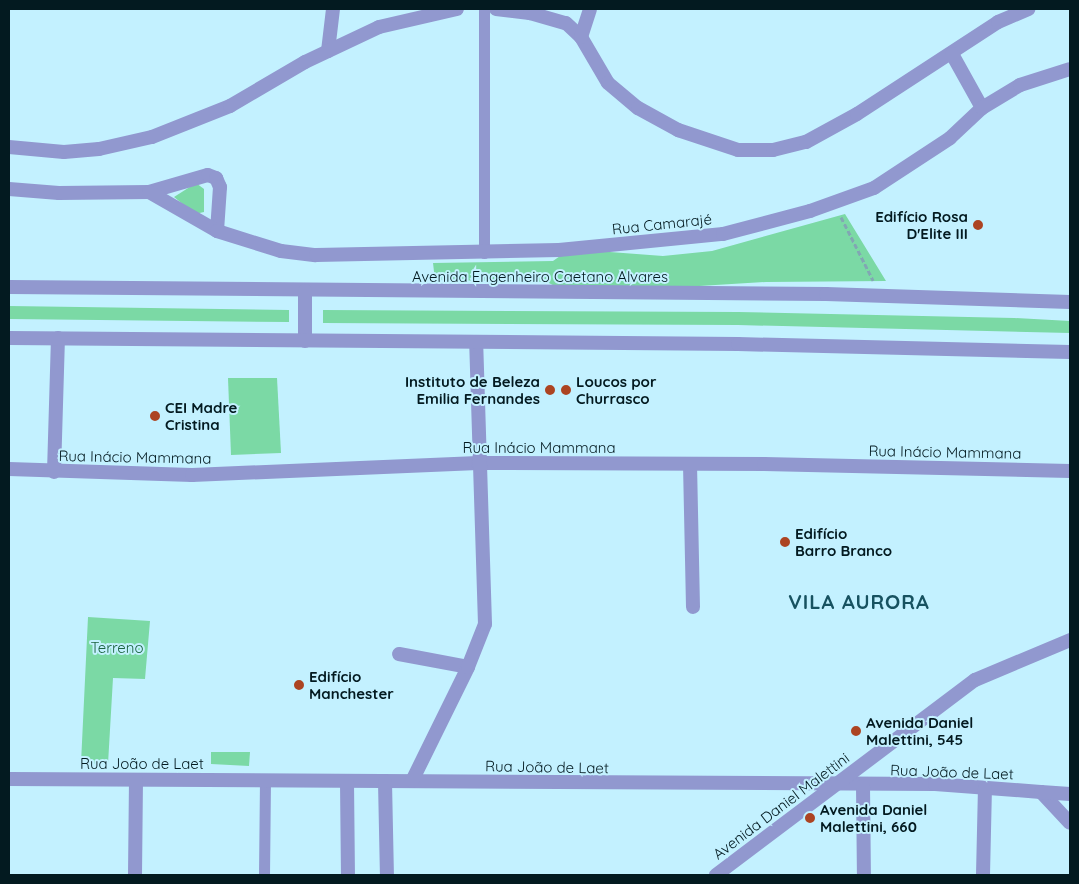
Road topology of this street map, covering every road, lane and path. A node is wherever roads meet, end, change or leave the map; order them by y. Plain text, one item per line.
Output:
1 (334, 9) edge
2 (457, 9) edge
3 (484, 9) edge
4 (496, 9) edge
5 (590, 9) edge
6 (1028, 9) edge
7 (581, 37) junction
8 (328, 51) junction
9 (952, 54) junction
10 (1070, 70) edge
11 (982, 108) junction
12 (9, 147) edge
13 (9, 189) edge
14 (149, 192) junction
15 (834, 203) junction
16 (217, 231) junction
17 (484, 253) junction
18 (9, 287) edge
19 (305, 291) junction
20 (881, 295) junction
21 (1070, 302) edge
22 (9, 338) edge
23 (58, 338) junction
24 (305, 341) junction
25 (476, 342) junction
26 (1070, 352) edge
27 (478, 463) junction
28 (690, 464) junction
29 (9, 469) edge
30 (1070, 471) edge
31 (54, 472) junction
32 (693, 607) dead end
33 (1070, 640) edge
34 (399, 654) dead end
35 (468, 668) junction
36 (9, 779) edge
37 (136, 780) junction
38 (265, 781) junction
39 (412, 781) junction
40 (348, 782) junction
41 (385, 782) junction
42 (836, 786) junction
43 (863, 786) junction
44 (985, 788) junction
45 (1041, 792) junction
46 (1070, 794) edge
47 (1070, 823) edge
48 (134, 875) edge
49 (264, 875) edge
50 (348, 875) edge
51 (387, 875) edge
52 (716, 875) edge
53 (864, 875) edge
54 (984, 875) edge

1 - 8 street
2 - 8 street
3 - 17 lane
4 - 7 street
5 - 7 street
6 - 9 street
7 - 9 street
8 - 12 street
9 - 11 street
10 - 11 street, Rua Camarajé
11 - 15 street, Rua Camarajé
13 - 14 street
14 - 16 street, Rua Camarajé
14 - 16 street
15 - 17 street, Rua Camarajé
15 - 20 path
16 - 17 street, Rua Camarajé
18 - 19 street, Avenida Engenheiro Caetano Alvares
19 - 20 street, Avenida Engenheiro Caetano Alvares
19 - 24 street
20 - 21 street, Avenida Engenheiro Caetano Alvares
22 - 23 street
23 - 24 street
23 - 31 street
24 - 25 street
25 - 26 street
25 - 27 street
27 - 28 street, Rua Inácio Mammana
27 - 31 street, Rua Inácio Mammana
27 - 35 street
28 - 30 street, Rua Inácio Mammana
28 - 32 street
29 - 31 street, Rua Inácio Mammana
33 - 42 street, Avenida Daniel Malettini
34 - 35 street
35 - 39 street
36 - 37 street, Rua João de Laet
37 - 38 street, Rua João de Laet
37 - 48 street
38 - 40 street, Rua João de Laet
38 - 49 lane
39 - 41 street, Rua João de Laet
39 - 42 street, Rua João de Laet
40 - 41 street, Rua João de Laet
40 - 50 street
41 - 51 street
42 - 43 street, Rua João de Laet
42 - 52 street, Avenida Daniel Malettini
43 - 44 street, Rua João de Laet
43 - 53 street
44 - 45 street, Rua João de Laet
44 - 54 street
45 - 46 street, Rua João de Laet
45 - 47 street

